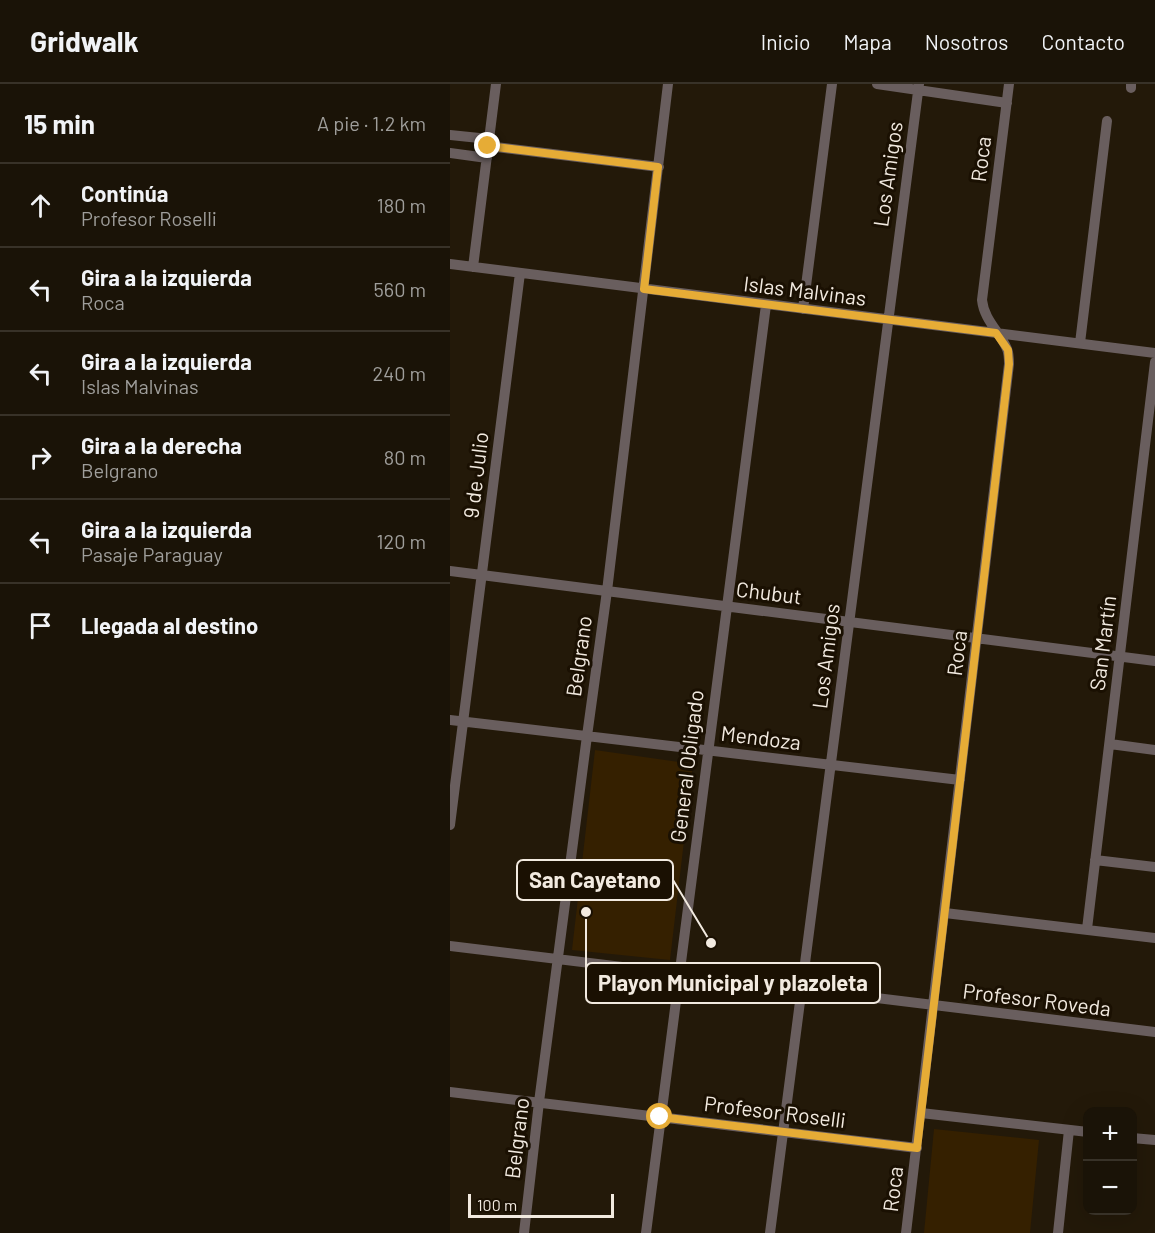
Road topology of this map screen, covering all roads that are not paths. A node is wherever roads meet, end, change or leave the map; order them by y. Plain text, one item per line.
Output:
1 (496, 84) edge
2 (668, 84) edge
3 (832, 84) edge
4 (877, 84) edge
5 (1009, 84) edge
6 (919, 87) edge
7 (1007, 103) junction
8 (1107, 122) dead end
9 (450, 135) edge
10 (489, 143) junction
11 (450, 153) edge
12 (486, 158) junction
13 (658, 167) junction
14 (450, 264) edge
15 (473, 267) junction
16 (520, 273) junction
17 (644, 289) junction
18 (766, 305) junction
19 (803, 309) junction
20 (888, 320) junction
21 (996, 333) junction
22 (1080, 343) junction
23 (1155, 353) edge
24 (1155, 362) edge
25 (450, 571) edge
26 (482, 575) junction
27 (607, 591) junction
28 (727, 607) junction
29 (849, 622) junction
30 (977, 640) junction
31 (1120, 657) junction
32 (1155, 661) edge
33 (450, 720) edge
34 (464, 722) junction
35 (586, 736) junction
36 (1110, 744) junction
37 (1155, 750) edge
38 (708, 751) junction
39 (831, 765) junction
40 (960, 780) junction
41 (450, 825) edge
42 (1095, 860) junction
43 (1155, 867) edge
44 (945, 913) junction
45 (1087, 929) junction
46 (1155, 938) edge
47 (450, 946) edge
48 (558, 958) junction
49 (679, 973) junction
50 (801, 988) junction
51 (934, 1006) junction
52 (1155, 1032) edge
53 (450, 1092) edge
54 (539, 1102) junction
55 (921, 1113) junction
56 (660, 1117) junction
57 (1069, 1130) junction
58 (1083, 1131) edge
59 (783, 1132) junction
60 (1137, 1138) edge
61 (1155, 1140) edge
62 (917, 1148) junction
63 (524, 1233) edge
64 (646, 1233) edge
65 (770, 1233) edge
66 (906, 1233) edge
67 (1058, 1233) edge

1 - 10 street
2 - 13 street, Belgrano
3 - 19 street
4 - 6 street
5 - 7 street, Roca
6 - 7 street
6 - 20 street, Los Amigos
7 - 21 street, Roca
8 - 22 street
9 - 10 street
10 - 12 street
10 - 13 street
11 - 12 street
12 - 15 street
13 - 17 street, Belgrano
14 - 15 street, Islas Malvinas
15 - 16 street, Islas Malvinas
16 - 17 street, Islas Malvinas
16 - 26 street, 9 de Julio
17 - 18 street, Islas Malvinas
17 - 27 street, Belgrano
18 - 19 street, Islas Malvinas
18 - 28 street, General Obligado
19 - 20 street, Islas Malvinas
20 - 21 street, Islas Malvinas
20 - 29 street, Los Amigos
21 - 22 street, Islas Malvinas
21 - 30 street, Roca
22 - 23 street, Islas Malvinas
24 - 31 street, San Martín
25 - 26 street, Chubut
26 - 27 street, Chubut
26 - 34 street, 9 de Julio
27 - 28 street, Chubut
27 - 35 street, Belgrano
28 - 29 street, Chubut
28 - 38 street, General Obligado
29 - 30 street, Chubut
29 - 39 street, Los Amigos
30 - 31 street, Chubut
30 - 40 street, Roca
31 - 32 street, Chubut
31 - 36 street, San Martín
33 - 34 street, Mendoza
34 - 35 street, Mendoza
34 - 41 street, 9 de Julio
35 - 38 street, Mendoza
35 - 48 street, Belgrano
36 - 37 street
36 - 42 street, San Martín
38 - 39 street, Mendoza
38 - 49 street, General Obligado
39 - 40 street, Mendoza
39 - 50 street, Los Amigos
40 - 44 street, Roca
42 - 43 street
42 - 45 street, San Martín
44 - 45 street
44 - 51 street, Roca
45 - 46 street
47 - 48 street, Profesor Roveda
48 - 49 street, Profesor Roveda
48 - 54 street, Belgrano
49 - 50 street, Profesor Roveda
49 - 56 street, General Obligado
50 - 51 street, Profesor Roveda
50 - 59 street, Los Amigos
51 - 52 street, Profesor Roveda
51 - 55 street, Roca
53 - 54 street, Profesor Roselli
54 - 56 street, Profesor Roselli
54 - 63 street, Belgrano
55 - 57 street
55 - 62 street, Roca
56 - 59 street, Profesor Roselli
56 - 64 street, General Obligado
57 - 58 street
57 - 67 street
59 - 62 street, Profesor Roselli
59 - 65 street, Los Amigos
60 - 61 street
62 - 66 street, Roca

